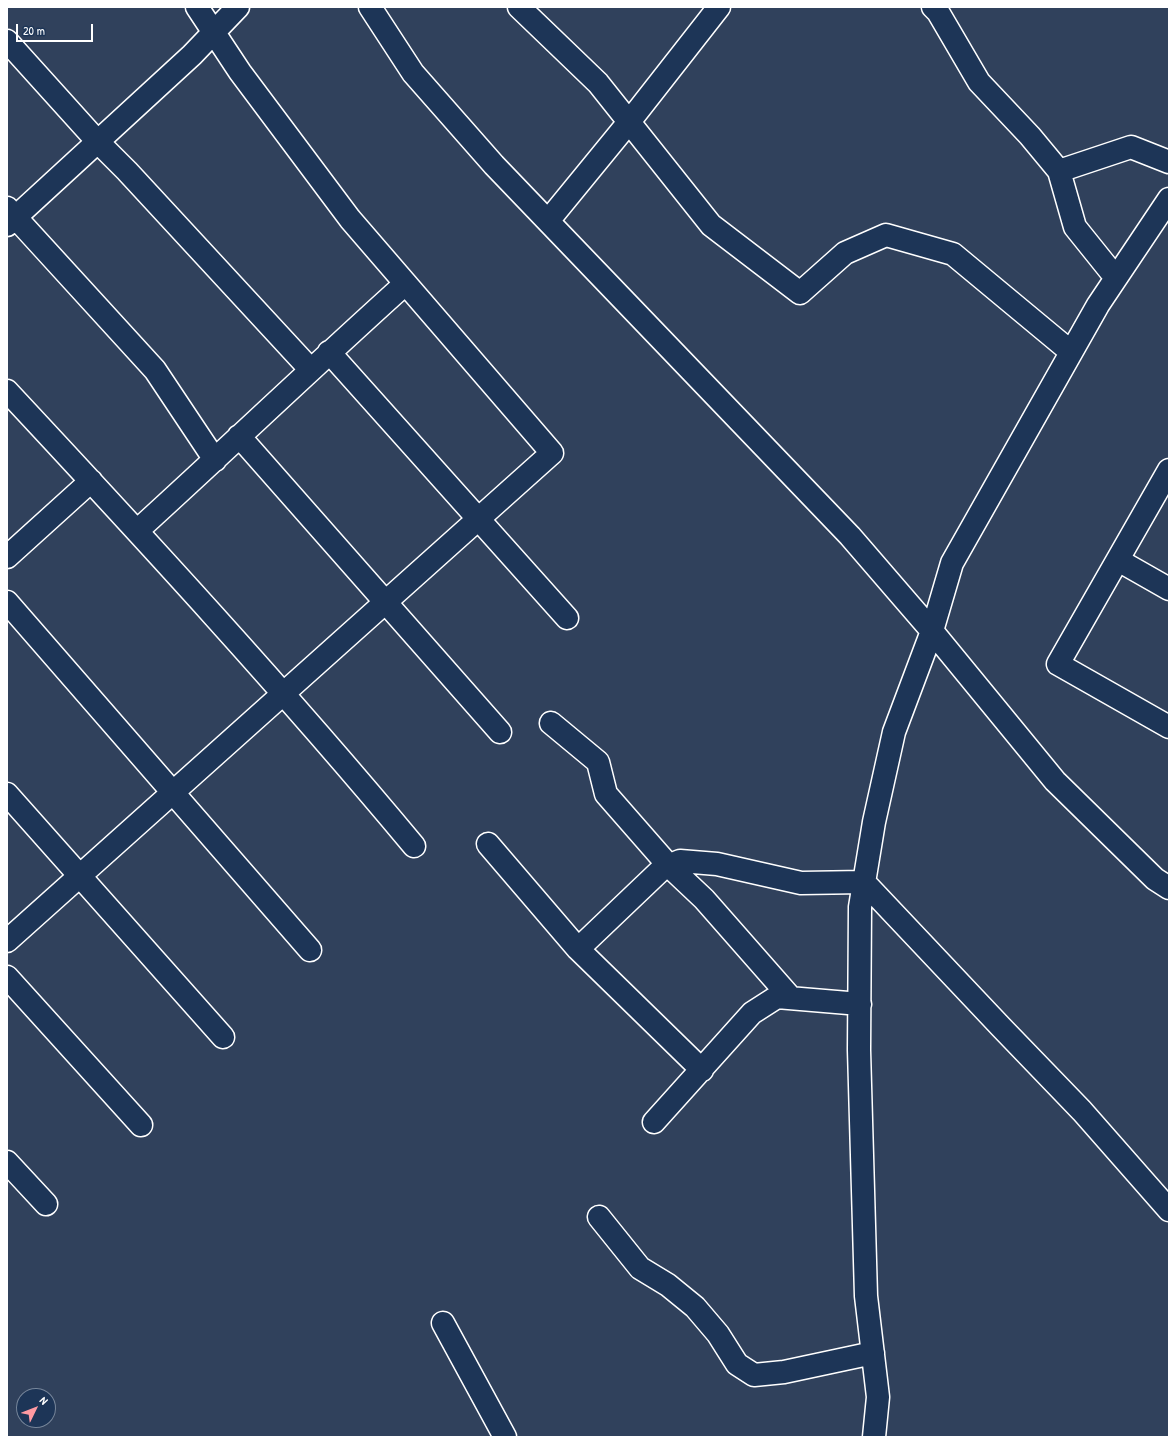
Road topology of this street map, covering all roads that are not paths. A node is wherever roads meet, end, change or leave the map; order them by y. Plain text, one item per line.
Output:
1 (196, 7) edge
2 (238, 7) edge
3 (370, 7) edge
4 (719, 7) edge
5 (933, 7) edge
6 (524, 9) edge
7 (214, 32) junction
8 (7, 41) edge
9 (629, 122) junction
10 (98, 142) junction
11 (1169, 162) edge
12 (1059, 171) junction
13 (1169, 199) edge
14 (10, 217) edge
15 (548, 221) junction
16 (1116, 278) junction
17 (405, 284) junction
18 (329, 352) junction
19 (1071, 352) junction
20 (310, 369) junction
21 (7, 391) edge
22 (239, 436) junction
23 (215, 460) junction
24 (1169, 470) edge
25 (91, 481) junction
26 (478, 519) junction
27 (137, 531) junction
28 (7, 558) edge
29 (1118, 560) junction
30 (1169, 589) edge
31 (7, 602) edge
32 (386, 602) junction
33 (567, 618) dead end
34 (932, 631) junction
35 (283, 694) junction
36 (551, 723) dead end
37 (1169, 727) edge
38 (500, 732) dead end
39 (173, 792) junction
40 (7, 794) edge
41 (488, 844) dead end
42 (414, 846) dead end
43 (668, 866) junction
44 (80, 876) junction
45 (864, 882) junction
46 (1169, 888) edge
47 (7, 941) edge
48 (578, 949) junction
49 (310, 950) dead end
50 (7, 977) edge
51 (791, 998) junction
52 (860, 1004) junction
53 (223, 1037) dead end
54 (702, 1070) junction
55 (654, 1122) dead end
56 (141, 1125) dead end
57 (7, 1162) edge
58 (46, 1204) dead end
59 (1169, 1210) edge
60 (599, 1217) dead end
61 (443, 1323) dead end
62 (873, 1353) junction
63 (505, 1437) edge
64 (874, 1437) edge

1 - 7 street
2 - 7 street
3 - 15 street
4 - 9 street
5 - 12 street
6 - 9 street
7 - 10 street
7 - 17 street
8 - 10 street
9 - 15 street
9 - 19 street
10 - 14 street
10 - 20 street
11 - 12 street
12 - 16 street
13 - 16 street
14 - 23 street
15 - 34 street
16 - 19 street
17 - 18 street
17 - 26 street
18 - 20 street
18 - 26 street
19 - 34 street
20 - 22 street
21 - 25 street
22 - 23 street
22 - 32 street
23 - 27 street
24 - 29 street
25 - 27 street
25 - 28 street
26 - 32 street
26 - 33 street
27 - 35 street
29 - 30 street
29 - 37 street
31 - 39 street
32 - 35 street
32 - 38 street
34 - 45 street
34 - 46 street
35 - 39 street
35 - 42 street
36 - 43 street
39 - 44 street
39 - 49 street
40 - 44 street
41 - 48 street
43 - 45 street
43 - 48 street
43 - 51 street
44 - 47 street
44 - 53 street
45 - 52 street
45 - 59 street
48 - 54 street
50 - 56 street
51 - 52 street
51 - 54 street
52 - 62 street
54 - 55 street
57 - 58 street
60 - 62 street
61 - 63 street
62 - 64 street

